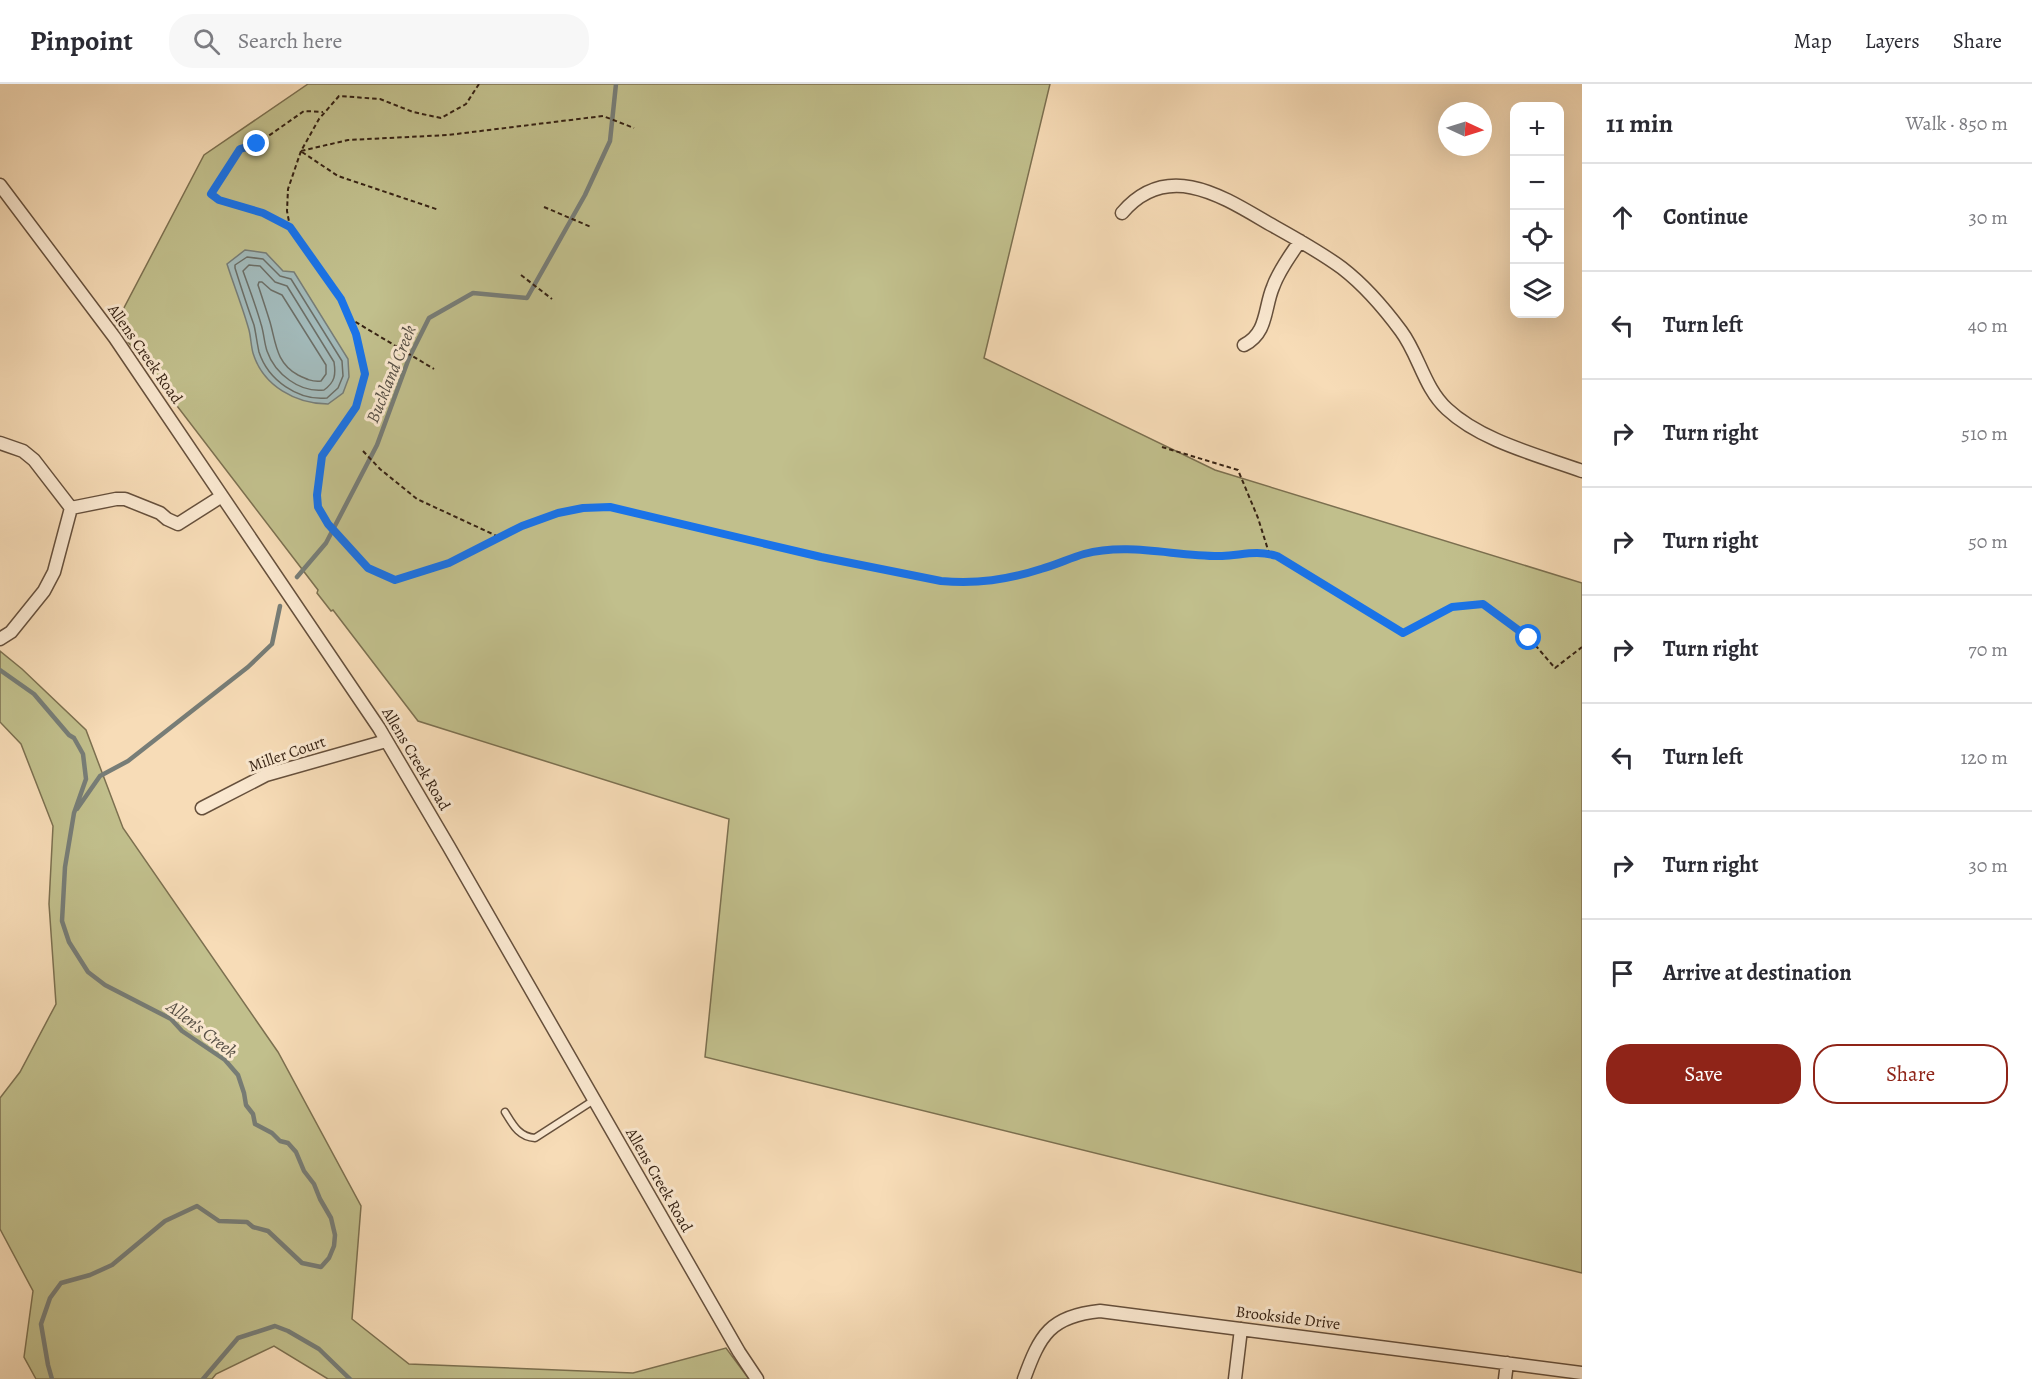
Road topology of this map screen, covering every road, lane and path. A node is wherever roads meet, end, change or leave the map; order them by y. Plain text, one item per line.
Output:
1 (479, 84) edge
2 (325, 112) junction
3 (634, 128) dead end
4 (301, 151) junction
5 (0, 185) edge
6 (544, 207) dead end
7 (439, 210) dead end
8 (1122, 213) dead end
9 (591, 226) dead end
10 (290, 227) junction
11 (1300, 241) junction
12 (521, 275) dead end
13 (552, 299) dead end
14 (349, 318) junction
15 (1244, 345) dead end
16 (434, 369) dead end
17 (0, 443) edge
18 (1162, 447) dead end
19 (363, 451) dead end
20 (1582, 471) edge
21 (222, 496) junction
22 (71, 508) junction
23 (499, 537) junction
24 (1269, 554) junction
25 (0, 639) edge
26 (1582, 647) edge
27 (386, 741) junction
28 (202, 808) dead end
29 (594, 1100) junction
30 (505, 1112) dead end
31 (1241, 1329) junction
32 (1508, 1363) junction
33 (1582, 1373) edge
34 (757, 1379) edge
35 (1024, 1379) edge
36 (1235, 1379) edge
37 (1505, 1379) edge

1 - 2 path
2 - 4 path
2 - 10 path
3 - 4 path
4 - 7 path
4 - 10 path
5 - 21 street, Allens Creek Road
6 - 9 path
8 - 11 street
10 - 14 path
11 - 15 street
11 - 20 street
12 - 13 path
14 - 16 path
14 - 23 path
17 - 22 street
18 - 24 path
19 - 23 path
21 - 22 street
21 - 27 street, Allens Creek Road
22 - 25 street
23 - 24 path
24 - 26 path
27 - 28 street, Miller Court
27 - 29 street, Allens Creek Road
29 - 30 lane
29 - 34 street, Allens Creek Road
31 - 32 street, Brookside Drive
31 - 35 street, Brookside Drive
31 - 36 street
32 - 33 street, Brookside Drive
32 - 37 street

